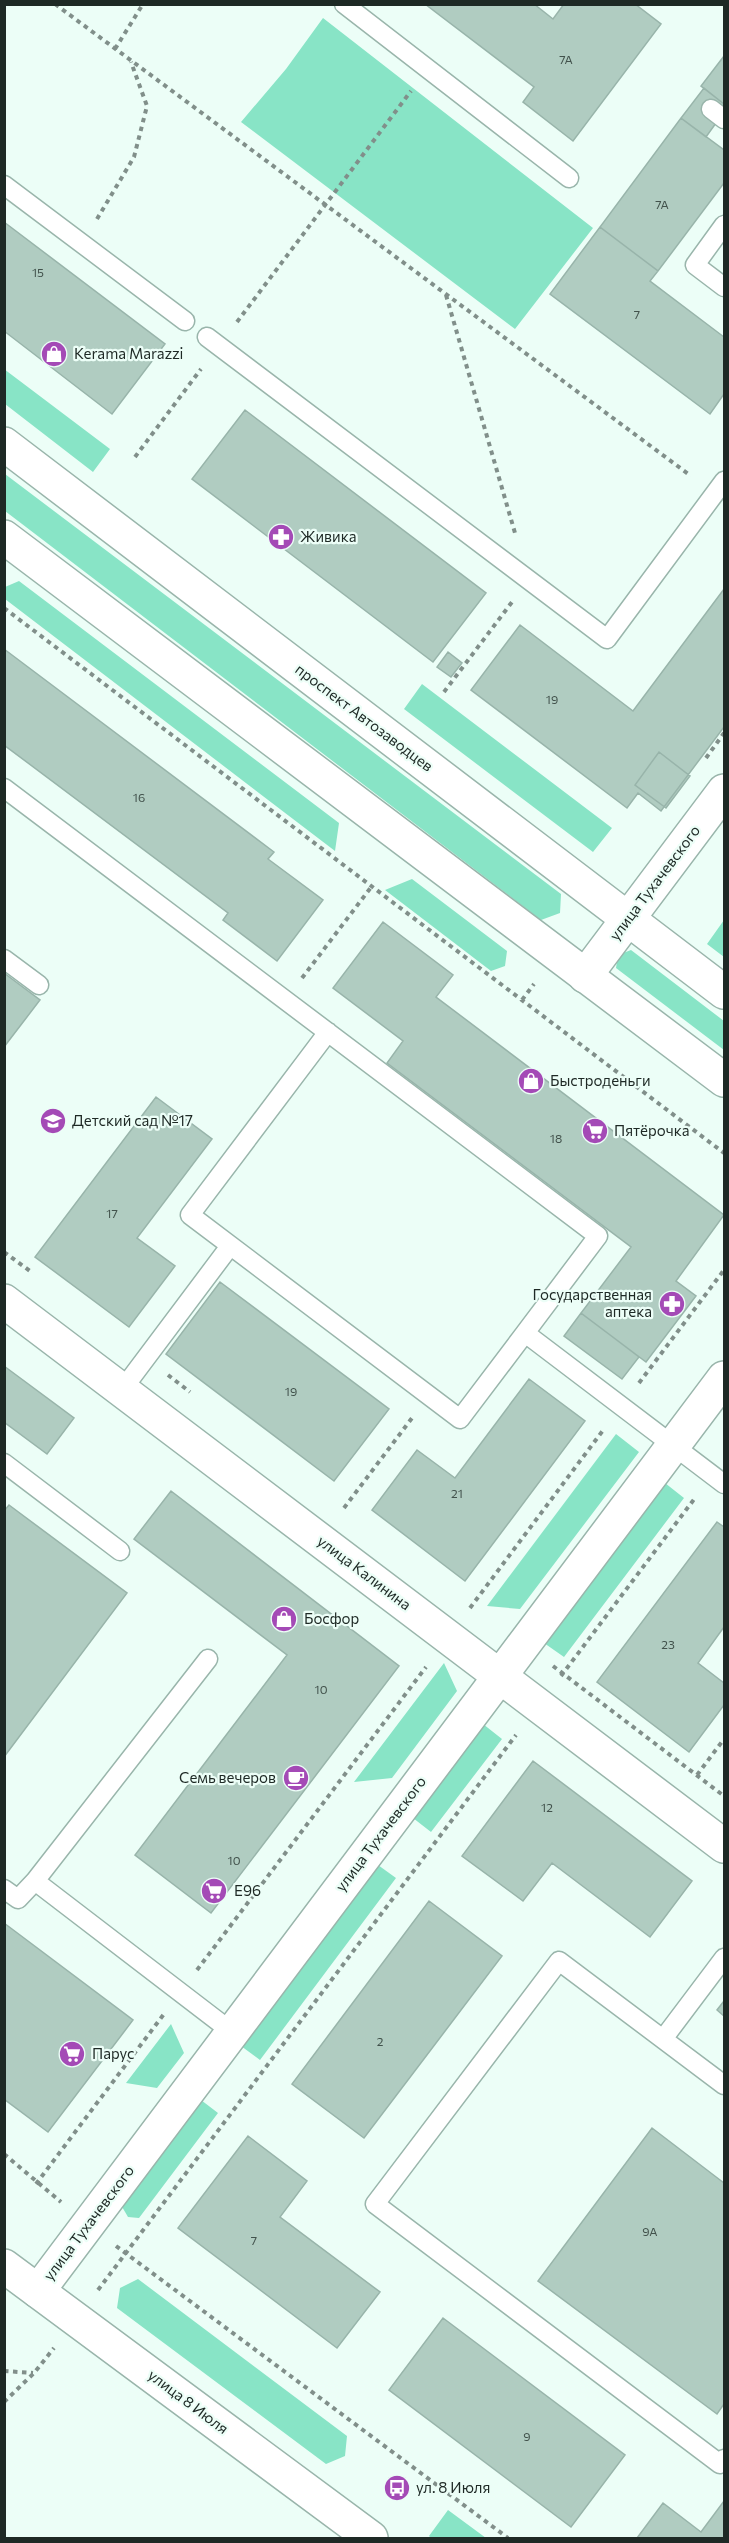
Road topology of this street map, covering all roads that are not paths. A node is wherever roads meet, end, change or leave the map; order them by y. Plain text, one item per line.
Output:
1 (344, 4) edge
2 (569, 178) dead end
3 (4, 185) edge
4 (724, 225) edge
5 (724, 287) edge
6 (185, 321) dead end
7 (213, 342) road end
8 (4, 444) edge
9 (720, 487) edge
10 (4, 537) edge
11 (4, 789) edge
12 (724, 791) edge
13 (628, 919) junction
14 (4, 959) edge
15 (585, 976) junction
16 (39, 985) dead end
17 (724, 992) edge
18 (328, 1032) junction
19 (724, 1080) edge
20 (230, 1246) junction
21 (4, 1301) edge
22 (525, 1333) junction
23 (724, 1378) edge
24 (122, 1390) junction
25 (674, 1445) junction
26 (4, 1463) edge
27 (718, 1479) edge
28 (120, 1551) dead end
29 (208, 1659) dead end
30 (500, 1676) junction
31 (724, 1846) edge
32 (35, 1881) junction
33 (4, 1889) edge
34 (724, 1958) edge
35 (232, 2032) junction
36 (663, 2039) junction
37 (724, 2085) edge
38 (4, 2266) edge
39 (38, 2291) junction
40 (724, 2459) edge
41 (371, 2538) edge

1 - 2 lane
3 - 6 lane
4 - 5 lane
7 - 9 lane
8 - 13 street, проспект Автозаводцев
10 - 15 street
11 - 18 lane
12 - 13 street, улица Тухачевского
13 - 15 street, улица Тухачевского
13 - 17 street, проспект Автозаводцев
14 - 16 lane
15 - 19 street
18 - 20 lane
18 - 22 lane
20 - 22 lane
20 - 24 lane
21 - 24 street, улица Калинина
22 - 25 lane
23 - 25 street, улица Тухачевского
24 - 30 street, улица Калинина
25 - 27 lane
25 - 30 street, улица Тухачевского
26 - 28 lane
29 - 32 lane
30 - 31 street, улица Калинина
30 - 35 street, улица Тухачевского
32 - 33 lane
32 - 35 lane
34 - 36 lane
35 - 39 street, улица Тухачевского
36 - 37 lane
36 - 40 lane
38 - 39 street, улица 8 Июля
39 - 41 street, улица 8 Июля

